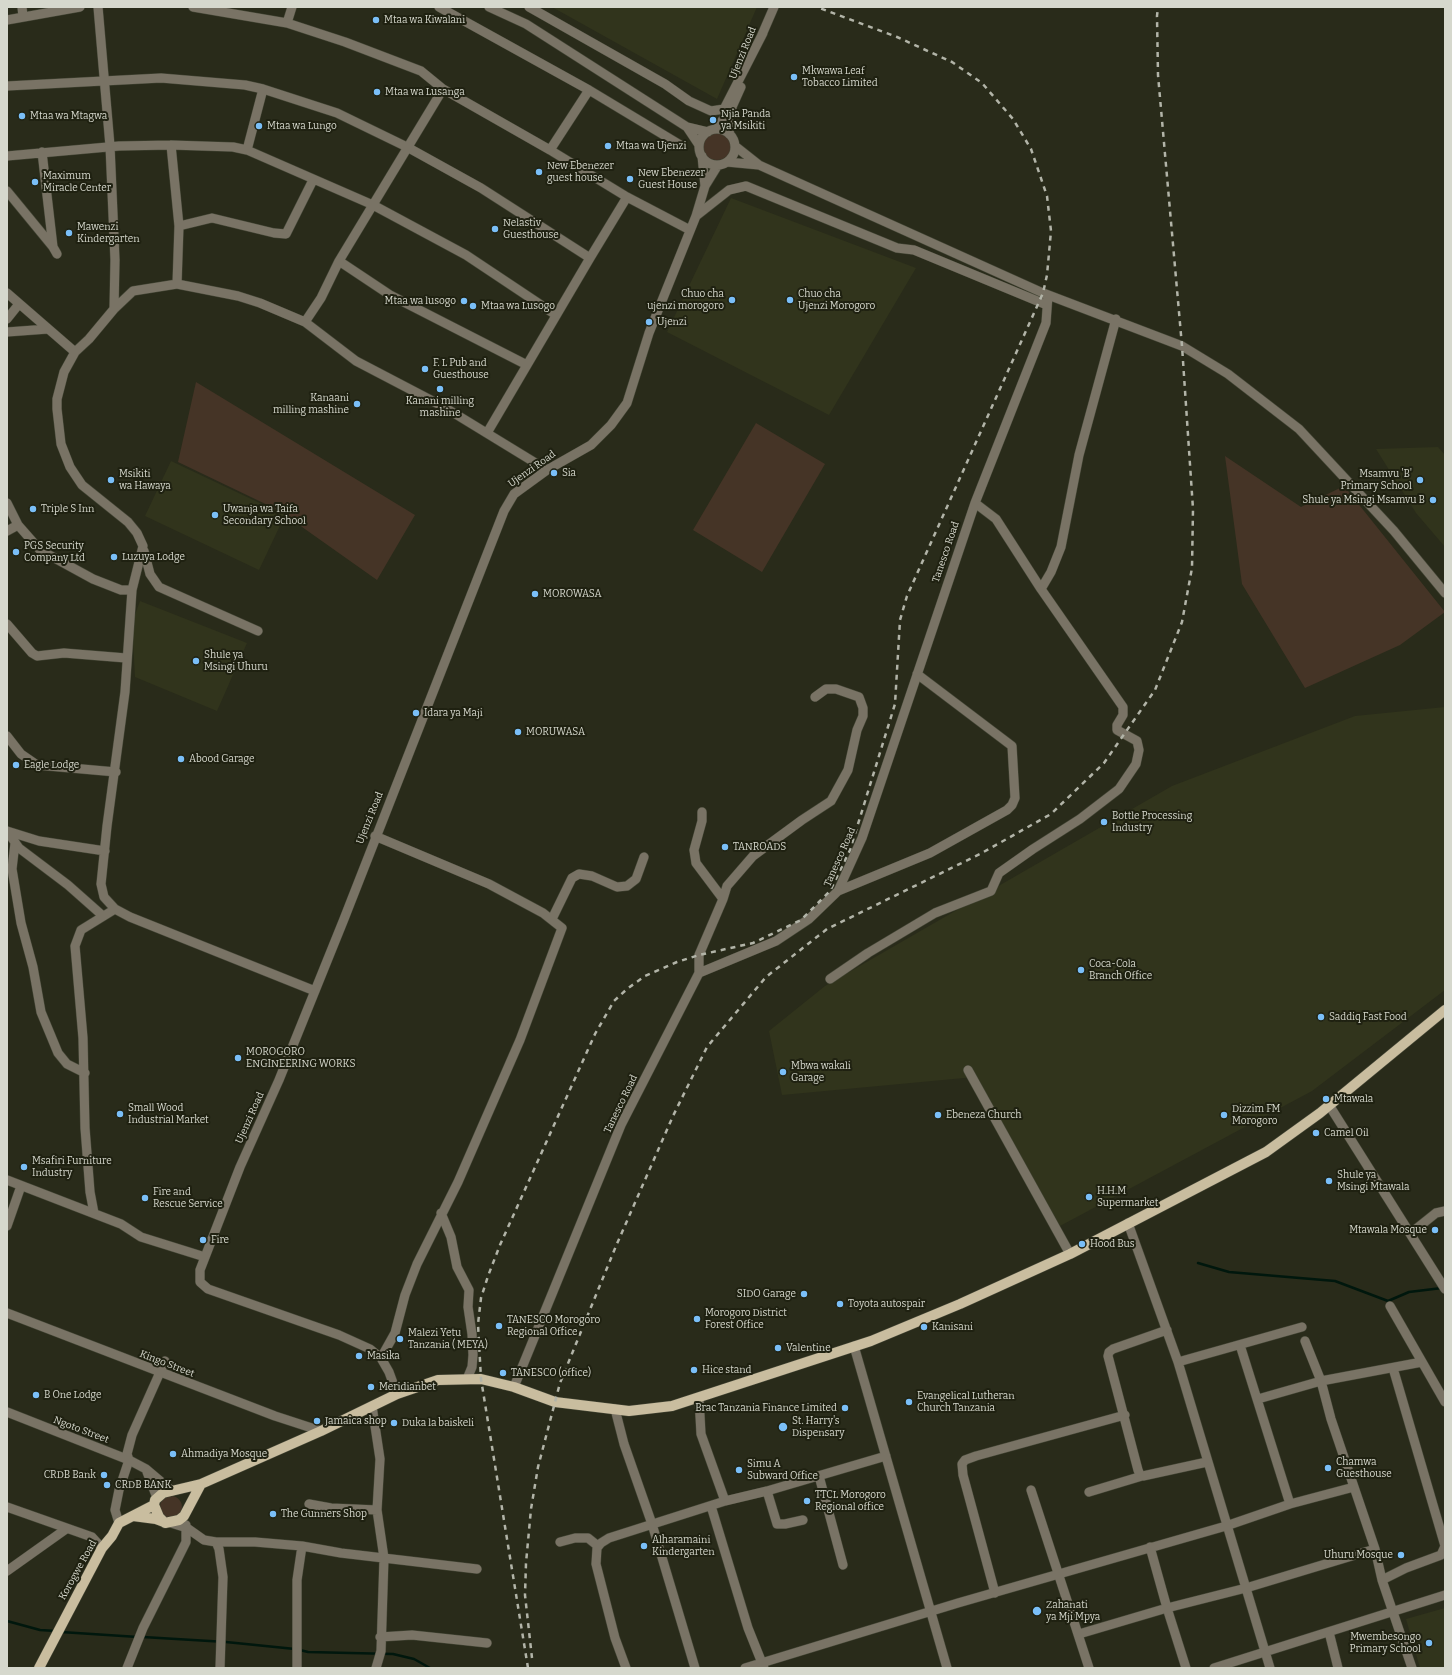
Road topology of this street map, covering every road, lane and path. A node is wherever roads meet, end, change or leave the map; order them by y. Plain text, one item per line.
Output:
1 (22, 7) edge
2 (80, 7) edge
3 (98, 7) edge
4 (193, 7) edge
5 (292, 7) edge
6 (439, 7) edge
7 (490, 7) edge
8 (529, 7) edge
9 (774, 7) edge
10 (23, 17) junction
11 (7, 20) edge
12 (287, 24) junction
13 (763, 33) junction
14 (104, 80) junction
15 (7, 86) edge
16 (263, 88) junction
17 (443, 89) junction
18 (589, 90) junction
19 (732, 107) junction
20 (687, 127) junction
21 (712, 130) junction
22 (729, 134) junction
23 (171, 145) junction
24 (700, 145) junction
25 (110, 146) junction
26 (407, 146) junction
27 (682, 146) dead end
28 (735, 146) junction
29 (247, 150) junction
30 (550, 150) junction
31 (42, 152) junction
32 (7, 156) edge
33 (702, 156) junction
34 (722, 163) junction
35 (759, 165) junction
36 (314, 180) junction
37 (705, 186) junction
38 (7, 191) edge
39 (627, 197) junction
40 (372, 205) junction
41 (696, 216) junction
42 (179, 226) junction
43 (690, 230) junction
44 (590, 258) junction
45 (339, 261) junction
46 (177, 284) junction
47 (7, 293) edge
48 (1048, 294) junction
49 (19, 304) junction
50 (1047, 305) junction
51 (114, 309) junction
52 (556, 315) junction
53 (7, 319) edge
54 (1116, 319) junction
55 (306, 322) junction
56 (48, 329) junction
57 (7, 332) edge
58 (75, 352) junction
59 (528, 365) junction
60 (487, 432) junction
61 (547, 470) junction
62 (7, 503) edge
63 (975, 503) junction
64 (18, 525) junction
65 (7, 531) edge
66 (143, 546) junction
67 (1041, 589) junction
68 (132, 590) junction
69 (1445, 593) edge
70 (7, 624) edge
71 (258, 632) dead end
72 (126, 658) junction
73 (917, 674) junction
74 (815, 697) dead end
75 (7, 736) edge
76 (116, 772) junction
77 (702, 812) dead end
78 (375, 836) junction
79 (15, 842) junction
80 (105, 851) junction
81 (644, 857) dead end
82 (838, 891) junction
83 (722, 899) junction
84 (114, 909) junction
85 (103, 916) junction
86 (552, 919) junction
87 (699, 973) junction
88 (830, 979) dead end
89 (315, 991) junction
90 (1445, 1010) edge
91 (968, 1070) dead end
92 (85, 1073) junction
93 (1329, 1105) junction
94 (7, 1180) edge
95 (21, 1186) junction
96 (1445, 1211) edge
97 (94, 1213) junction
98 (442, 1213) junction
99 (1128, 1223) junction
100 (7, 1226) edge
101 (1411, 1234) junction
102 (1070, 1254) junction
103 (205, 1257) junction
104 (1445, 1289) edge
105 (1390, 1306) dead end
106 (7, 1313) edge
107 (1302, 1327) dead end
108 (1167, 1330) junction
109 (1305, 1341) dead end
110 (1240, 1345) junction
111 (854, 1346) junction
112 (381, 1358) junction
113 (165, 1361) dead end
114 (1178, 1362) junction
115 (1422, 1362) junction
116 (1393, 1368) junction
117 (162, 1373) junction
118 (468, 1379) junction
119 (1321, 1381) junction
120 (514, 1387) junction
121 (397, 1394) junction
122 (699, 1398) junction
123 (1258, 1400) junction
124 (1445, 1402) edge
125 (372, 1406) junction
126 (615, 1409) junction
127 (7, 1412) edge
128 (1125, 1415) junction
129 (321, 1431) junction
130 (886, 1456) junction
131 (129, 1460) junction
132 (1207, 1462) junction
133 (146, 1469) junction
134 (819, 1476) junction
135 (1142, 1476) junction
136 (201, 1484) junction
137 (1354, 1487) junction
138 (1031, 1490) dead end
139 (174, 1491) junction
140 (767, 1491) junction
141 (1089, 1492) dead end
142 (725, 1501) junction
143 (156, 1502) junction
144 (309, 1504) dead end
145 (1290, 1504) junction
146 (711, 1506) junction
147 (7, 1507) edge
148 (377, 1510) junction
149 (186, 1514) junction
150 (133, 1516) junction
151 (803, 1520) dead end
152 (119, 1523) junction
153 (168, 1523) junction
154 (652, 1524) junction
155 (1226, 1526) junction
156 (187, 1528) junction
157 (66, 1529) junction
158 (216, 1542) junction
159 (560, 1542) dead end
160 (302, 1546) junction
161 (598, 1546) junction
162 (1150, 1547) junction
163 (102, 1548) junction
164 (1375, 1548) junction
165 (384, 1558) junction
166 (843, 1565) dead end
167 (477, 1569) dead end
168 (7, 1571) edge
169 (1059, 1575) junction
170 (1382, 1580) junction
171 (1246, 1588) junction
172 (995, 1592) junction
173 (1445, 1595) edge
174 (1167, 1608) junction
175 (1394, 1610) junction
176 (931, 1612) junction
177 (1329, 1632) junction
178 (1079, 1634) junction
179 (380, 1637) junction
180 (487, 1643) dead end
181 (1265, 1652) junction
182 (763, 1666) edge
183 (376, 1667) edge
184 (39, 1668) edge
185 (127, 1668) edge
186 (220, 1668) edge
187 (297, 1668) edge
188 (626, 1668) edge
189 (695, 1668) edge
190 (745, 1668) edge
191 (947, 1668) edge
192 (1089, 1668) edge
193 (1186, 1668) edge
194 (1214, 1668) edge
195 (1270, 1668) edge
196 (1338, 1668) edge
197 (1412, 1668) edge

1 - 10 street
2 - 10 street
3 - 14 street
4 - 12 street
5 - 12 street
6 - 18 street
7 - 20 street
8 - 13 street
9 - 13 street, Ujenzi Road
10 - 11 street
12 - 17 street
13 - 19 street, Ujenzi Road
14 - 15 street
14 - 16 street
14 - 25 street
16 - 26 street
16 - 29 street
17 - 26 street
17 - 30 street
18 - 27 street
18 - 30 street
19 - 21 street
19 - 22 street
20 - 21 street
20 - 24 street
21 - 22 street
21 - 24 street
22 - 28 street
23 - 25 street
23 - 29 street
23 - 42 street
24 - 33 street
25 - 31 street
25 - 51 street
26 - 40 street
26 - 44 street
28 - 34 street
28 - 35 street
29 - 36 street
30 - 39 street
31 - 32 street
31 - 38 street
33 - 34 street
33 - 37 street
34 - 35 street
34 - 37 street
35 - 48 street
36 - 40 street
36 - 42 street
37 - 41 street, Ujenzi Road
39 - 43 street
39 - 44 street
40 - 45 street
40 - 52 street
41 - 43 street, Ujenzi Road
41 - 50 street
42 - 46 street
43 - 61 street, Ujenzi Road
44 - 52 street
45 - 55 street
45 - 59 street
46 - 51 street
46 - 55 street
47 - 49 street
48 - 50 street, Tanesco Road
48 - 54 street
49 - 53 street
49 - 56 street
50 - 63 street, Tanesco Road
51 - 58 street
52 - 59 street
54 - 67 street
54 - 69 street
55 - 60 street
56 - 57 street
56 - 58 street
58 - 66 street
59 - 60 street
60 - 61 street
61 - 78 street, Ujenzi Road
62 - 64 street
63 - 67 street
63 - 73 street, Tanesco Road
64 - 65 street
64 - 68 street
66 - 68 street
66 - 71 street
67 - 88 street
68 - 72 street
70 - 72 street
72 - 76 street
73 - 82 street, Tanesco Road
73 - 82 street
74 - 83 street
75 - 76 street
76 - 80 street
77 - 83 street
78 - 86 street
78 - 89 street, Ujenzi Road
79 - 80 street
79 - 85 street
79 - 92 street
80 - 84 street
81 - 86 street
82 - 87 street, Tanesco Road
83 - 87 street
84 - 85 street
84 - 89 street
85 - 92 street
86 - 98 street
87 - 120 street, Tanesco Road
89 - 103 street, Ujenzi Road
90 - 93 main road
91 - 102 street
92 - 97 street
93 - 99 main road
93 - 101 street
94 - 95 street
95 - 97 street
95 - 100 street
96 - 101 street
97 - 103 street
98 - 112 street
98 - 118 street
99 - 102 main road
99 - 108 street
101 - 104 street
102 - 111 main road
103 - 112 street, Ujenzi Road
105 - 115 street
106 - 117 street, Kingo Street
107 - 110 street
108 - 114 street
108 - 128 street
109 - 119 street
110 - 114 street
110 - 123 street
111 - 122 main road
111 - 130 street
112 - 121 street, Ujenzi Road
113 - 117 street
114 - 132 street
115 - 116 street
115 - 124 street
116 - 119 street
116 - 170 street
117 - 129 street, Kingo Street
117 - 131 street
118 - 120 main road
118 - 121 main road
119 - 123 street
119 - 137 street
120 - 126 main road
121 - 125 main road
122 - 126 main road
122 - 142 street
123 - 145 street
125 - 129 main road
125 - 148 street
126 - 154 street
127 - 131 street, Ngoto Street
128 - 135 street
128 - 172 street
129 - 136 main road
130 - 134 street
130 - 176 street
131 - 133 street, Ngoto Street
131 - 152 street
132 - 135 street
132 - 155 street
133 - 139 street, Ngoto Street
133 - 143 street
134 - 140 street
134 - 166 street
135 - 141 street
136 - 139 main road
136 - 149 main road
137 - 145 street
137 - 164 street
138 - 169 street
139 - 143 main road
139 - 149 main road
140 - 142 street
140 - 151 street
142 - 146 street
143 - 150 main road
143 - 153 main road
144 - 148 street
145 - 155 street
146 - 154 street
146 - 182 street
147 - 157 street
148 - 165 street
149 - 153 main road
149 - 156 street
150 - 152 main road
150 - 153 main road
152 - 163 main road, Korogwe Road
153 - 156 street
154 - 161 street
154 - 189 street
155 - 162 street
155 - 171 street
156 - 158 street
156 - 185 street
157 - 163 street
157 - 168 street
158 - 160 street
158 - 186 street
159 - 161 street
160 - 165 street
160 - 187 street
161 - 188 street
162 - 169 street
162 - 174 street
163 - 184 main road, Korogwe Road
164 - 170 street
164 - 171 street
165 - 167 street
165 - 179 street
169 - 172 street
169 - 178 street
170 - 175 street
171 - 174 street
171 - 181 street
172 - 176 street
173 - 175 street
174 - 178 street
174 - 193 street
175 - 177 street
175 - 197 street
176 - 182 street
176 - 191 street
177 - 181 street
177 - 196 street
178 - 192 street
179 - 180 street
179 - 183 street
181 - 194 street
181 - 195 street
182 - 190 street

